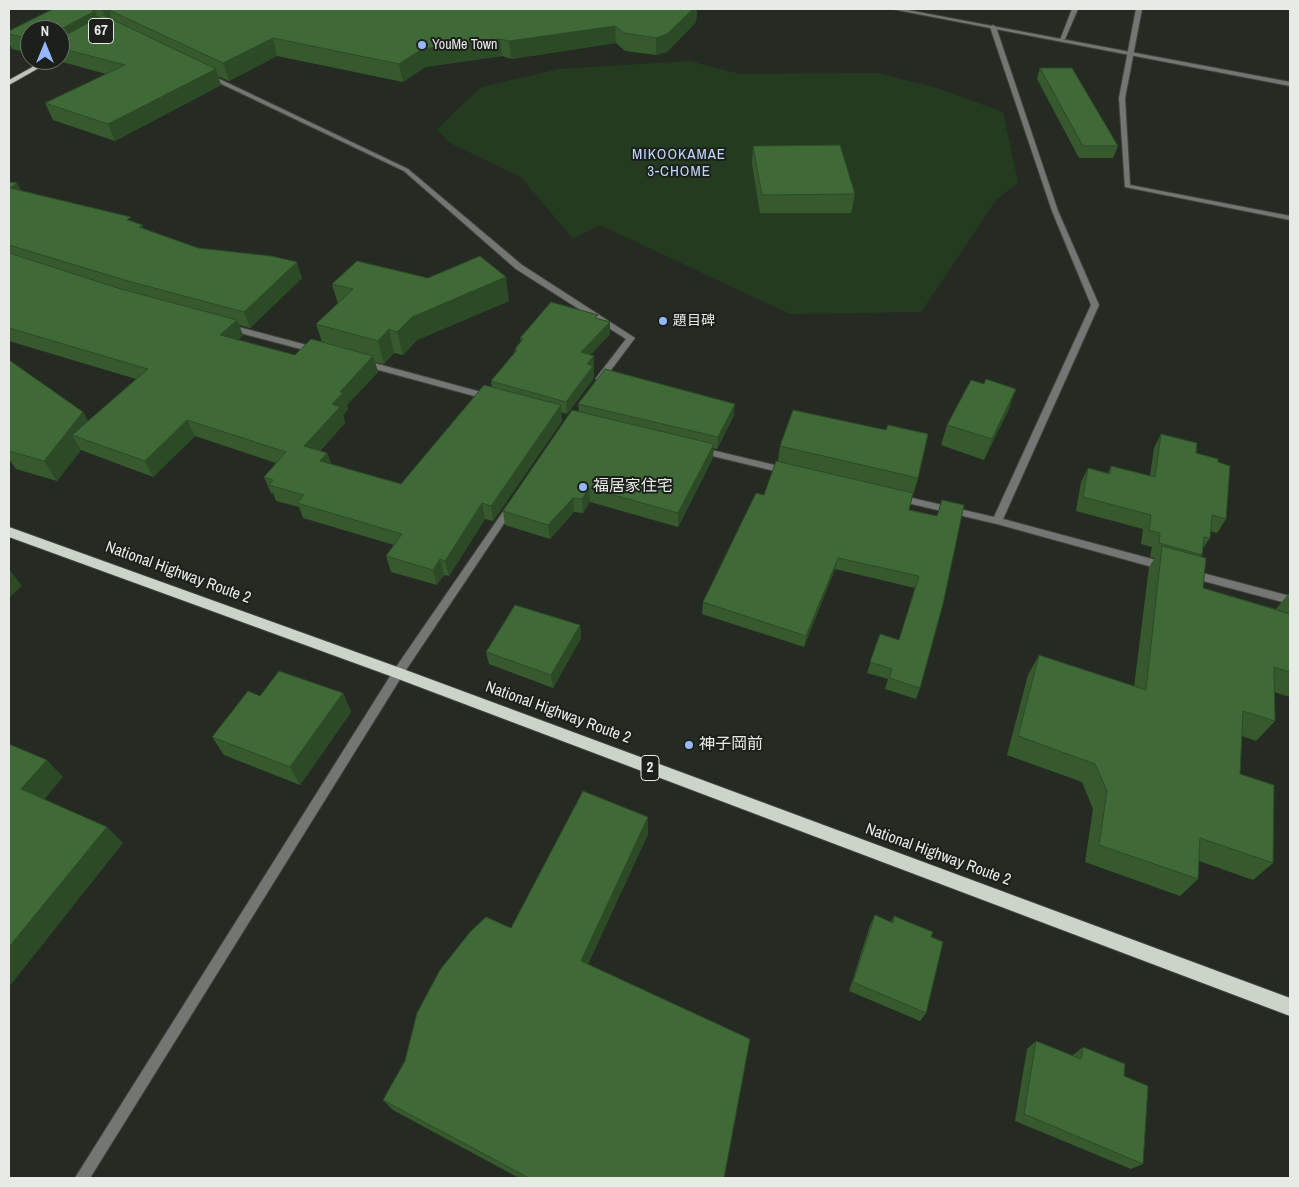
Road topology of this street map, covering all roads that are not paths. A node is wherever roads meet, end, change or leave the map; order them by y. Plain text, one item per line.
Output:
1 (895, 9) edge
2 (1074, 9) edge
3 (1139, 9) edge
4 (993, 27) junction
5 (1062, 39) junction
6 (1131, 53) junction
7 (32, 70) edge
8 (204, 74) edge
9 (9, 83) edge
10 (1290, 84) edge
11 (1290, 218) edge
12 (218, 324) edge
13 (323, 352) edge
14 (351, 360) edge
15 (592, 389) edge
16 (503, 401) edge
17 (686, 447) edge
18 (793, 472) edge
19 (520, 492) edge
20 (890, 496) edge
21 (997, 521) junction
22 (9, 532) edge
23 (1290, 600) edge
24 (398, 673) junction
25 (1290, 1007) edge
26 (82, 1178) edge

1 - 4 street
2 - 5 street
3 - 6 street
4 - 5 street
4 - 21 street
5 - 6 street
6 - 10 street
6 - 11 street
7 - 9 main road
8 - 15 street
12 - 13 street
14 - 16 street
17 - 18 street
19 - 24 street
20 - 21 street
21 - 23 street
22 - 24 highway, National Highway Route 2 / 2
24 - 25 highway, National Highway Route 2 / 2
24 - 26 street

